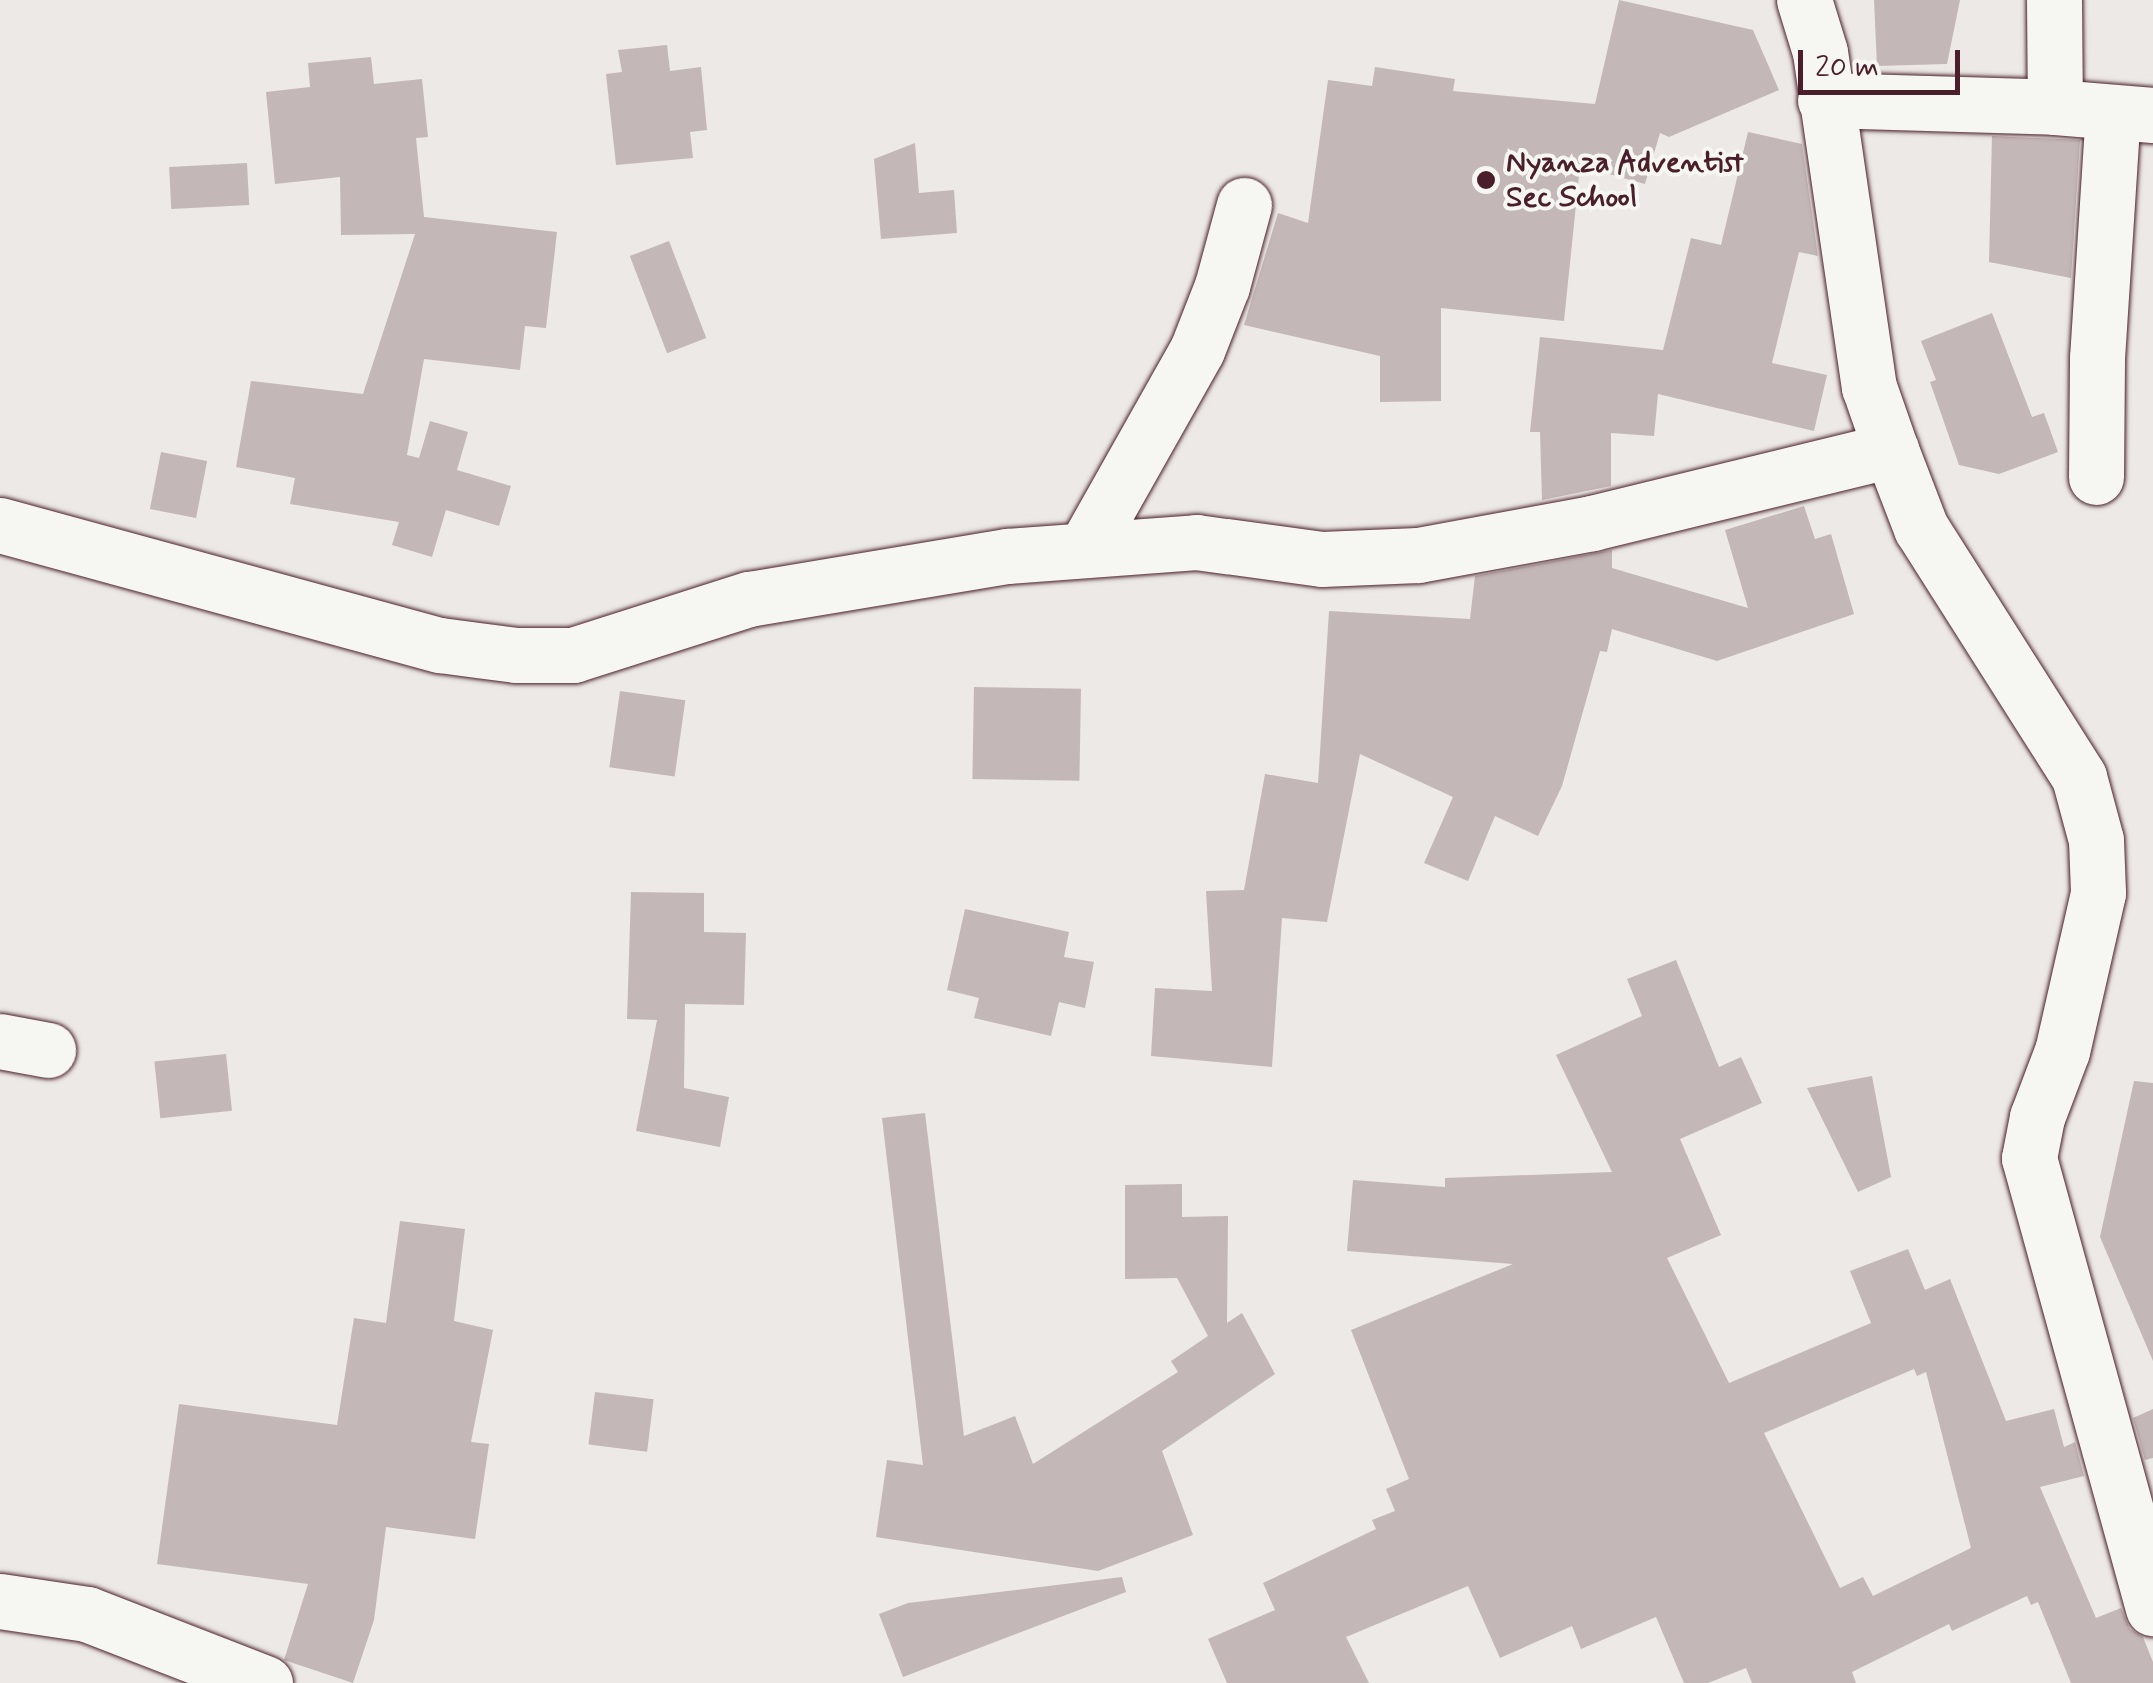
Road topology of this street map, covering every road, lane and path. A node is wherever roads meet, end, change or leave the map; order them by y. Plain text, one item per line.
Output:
1 (1804, 0) edge
2 (2054, 0) edge
3 (1825, 100) junction
4 (2055, 106) junction
5 (2133, 114) edge
6 (1244, 205) dead end
7 (1891, 450) junction
8 (2096, 477) dead end
9 (0, 526) edge
10 (1086, 547) junction
11 (2147, 1548) edge
12 (0, 1601) edge
13 (2153, 1608) edge
14 (266, 1683) edge

1 - 3 street
2 - 4 street
3 - 4 street
3 - 7 street
4 - 5 street
5 - 8 street
6 - 10 street
7 - 10 street
7 - 11 street
9 - 10 street
11 - 13 street
12 - 14 street

